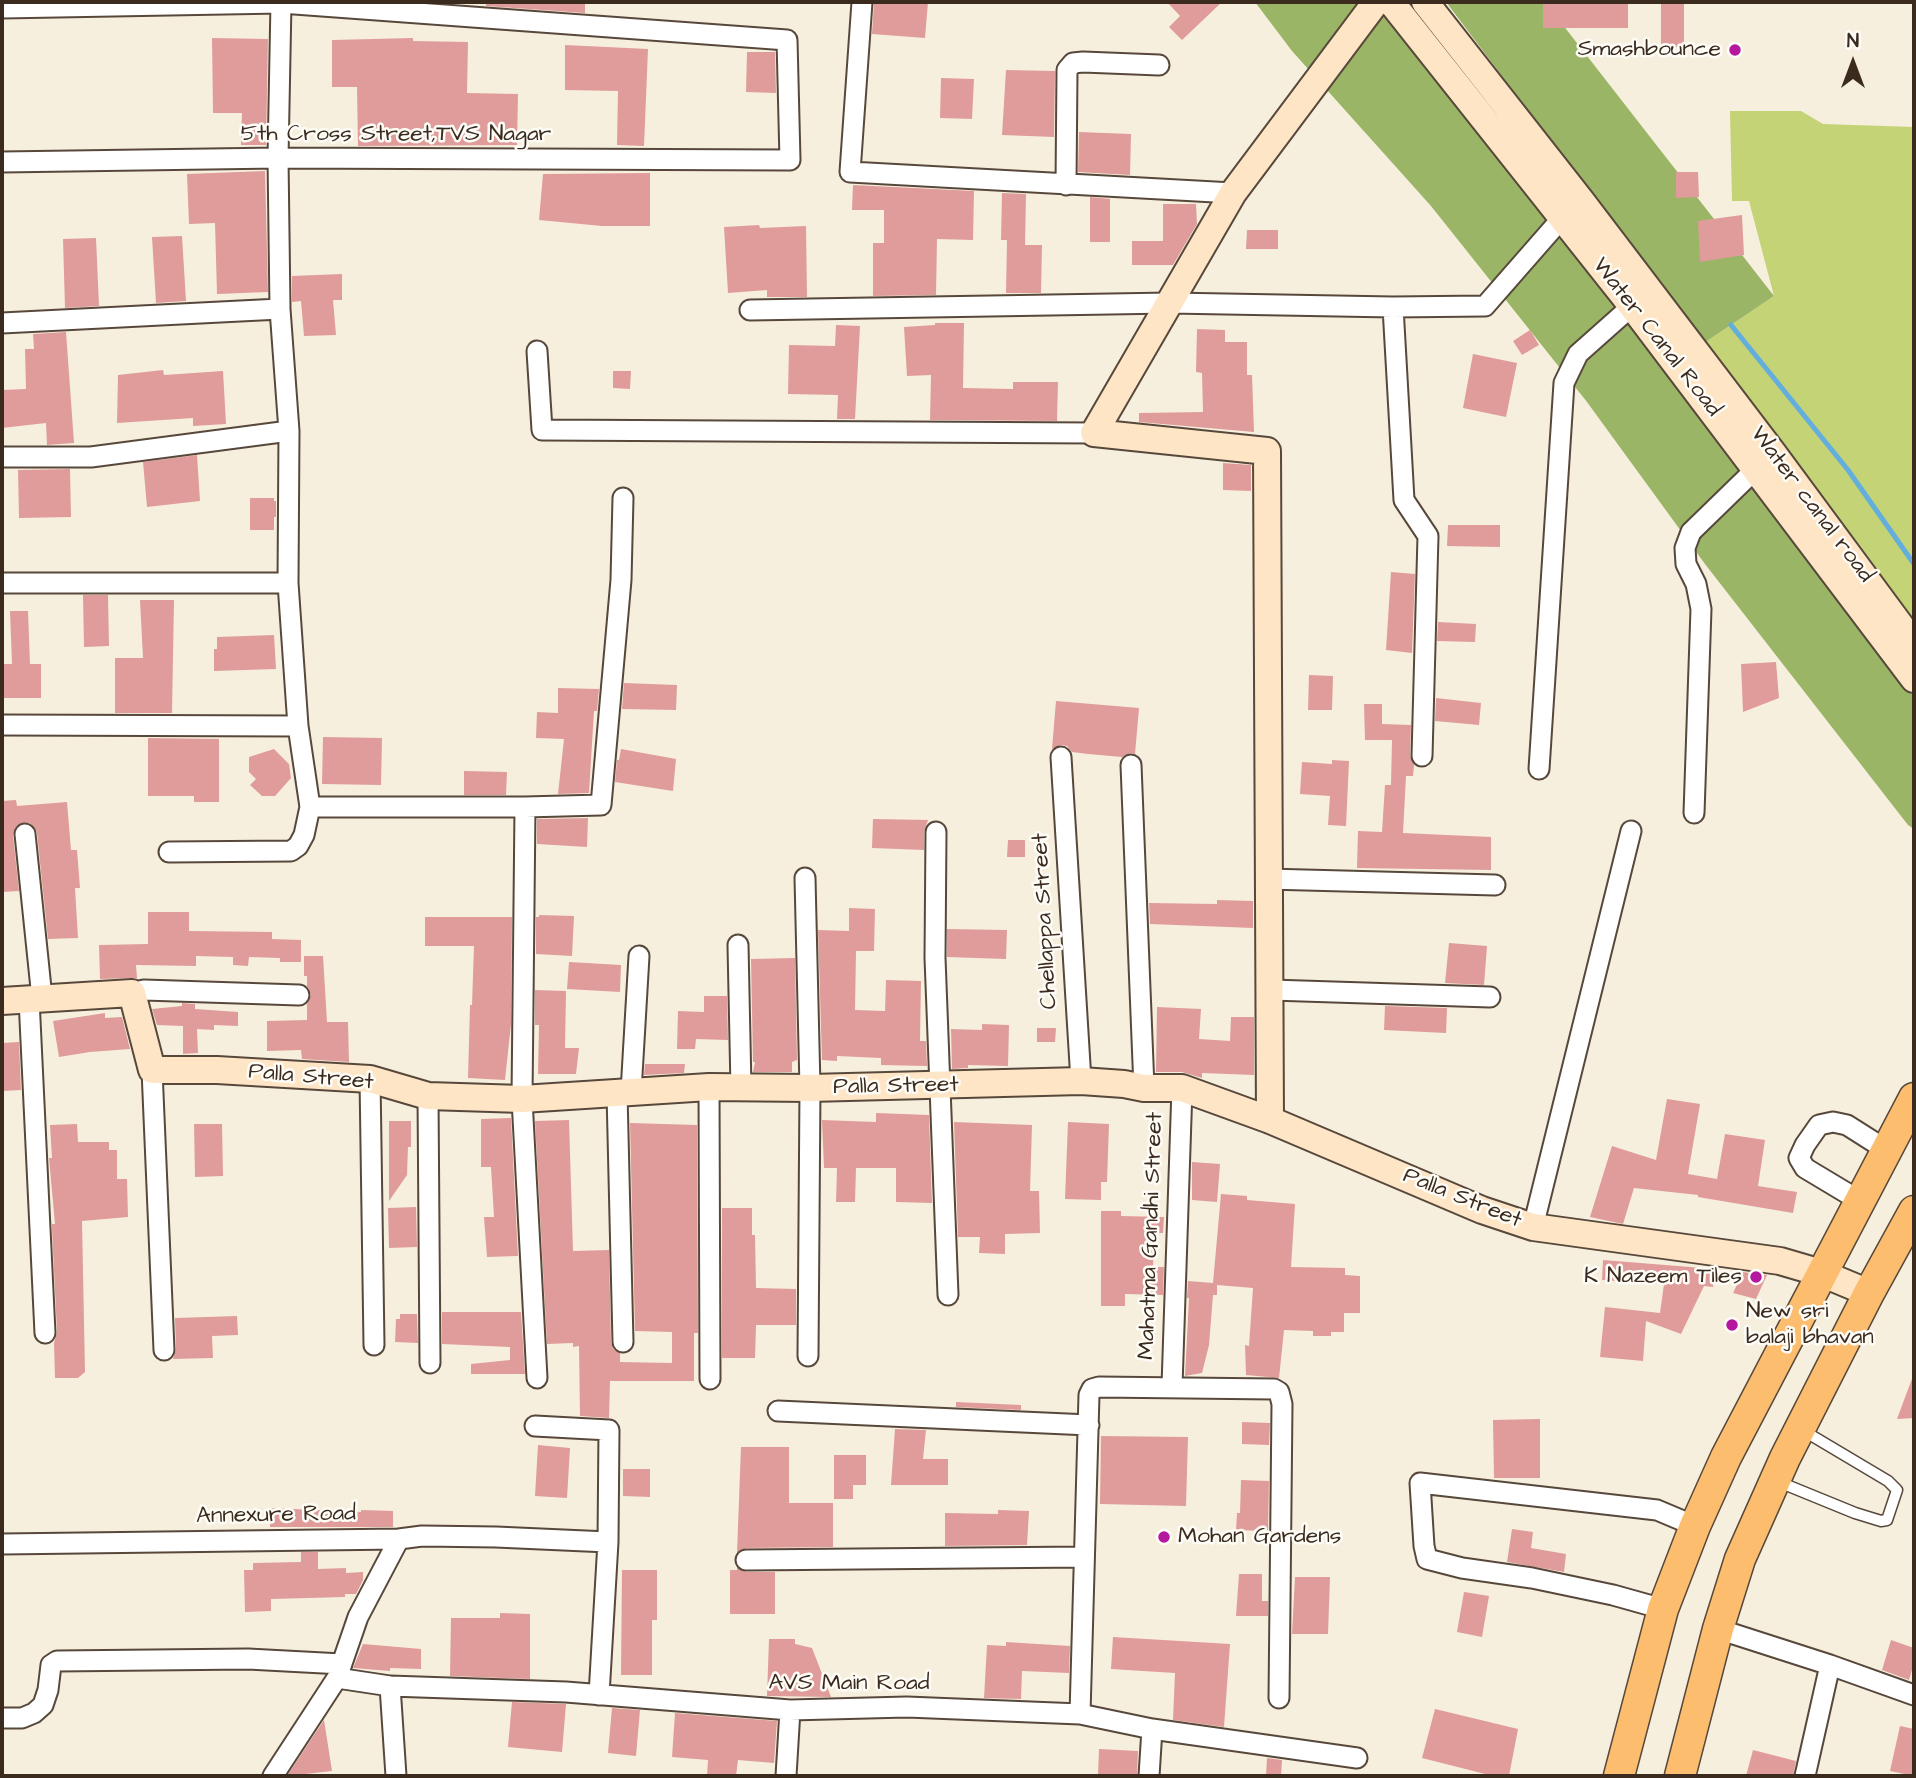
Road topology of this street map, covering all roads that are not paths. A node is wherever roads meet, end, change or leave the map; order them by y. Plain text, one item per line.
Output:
1 (281, 2) edge
2 (862, 2) edge
3 (1376, 2) edge
4 (1391, 2) edge
5 (1425, 2) edge
6 (2, 8) edge
7 (1159, 65) dead end
8 (278, 158) junction
9 (2, 162) edge
10 (1066, 185) junction
11 (1233, 193) junction
12 (1572, 210) junction
13 (1170, 303) junction
14 (1632, 306) junction
15 (1393, 307) junction
16 (280, 309) junction
17 (750, 310) dead end
18 (2, 323) edge
19 (537, 351) dead end
20 (289, 431) junction
21 (1094, 433) junction
22 (2, 457) edge
23 (1765, 460) junction
24 (623, 498) dead end
25 (2, 583) edge
26 (288, 583) junction
27 (1914, 644) edge
28 (1914, 679) edge
29 (2, 725) edge
30 (298, 726) junction
31 (1422, 756) dead end
32 (1061, 757) dead end
33 (1131, 765) dead end
34 (1539, 769) dead end
35 (310, 807) junction
36 (524, 807) junction
37 (1694, 813) dead end
38 (1631, 831) dead end
39 (936, 832) dead end
40 (25, 834) dead end
41 (169, 852) dead end
42 (805, 878) dead end
43 (1268, 879) junction
44 (1495, 886) dead end
45 (738, 945) dead end
46 (639, 956) dead end
47 (1271, 990) junction
48 (132, 993) junction
49 (299, 995) dead end
50 (1490, 997) dead end
51 (35, 999) junction
52 (2, 1001) edge
53 (152, 1070) junction
54 (370, 1079) junction
55 (1080, 1081) junction
56 (940, 1086) junction
57 (709, 1087) junction
58 (741, 1088) junction
59 (810, 1088) junction
60 (1144, 1088) junction
61 (1182, 1088) junction
62 (624, 1093) junction
63 (428, 1096) junction
64 (1914, 1098) edge
65 (522, 1100) junction
66 (1270, 1120) junction
67 (1888, 1151) junction
68 (1860, 1201) junction
69 (1914, 1211) edge
70 (1533, 1227) junction
71 (1821, 1273) junction
72 (1869, 1293) junction
73 (948, 1294) dead end
74 (45, 1333) dead end
75 (622, 1342) dead end
76 (374, 1345) dead end
77 (164, 1350) dead end
78 (808, 1356) dead end
79 (430, 1363) dead end
80 (537, 1378) dead end
81 (710, 1379) dead end
82 (1172, 1386) junction
83 (778, 1411) dead end
84 (1089, 1425) junction
85 (534, 1426) dead end
86 (1800, 1429) junction
87 (1775, 1481) junction
88 (1695, 1525) junction
89 (399, 1539) junction
90 (608, 1542) junction
91 (2, 1544) edge
92 (1083, 1558) junction
93 (746, 1560) dead end
94 (1663, 1609) junction
95 (1718, 1629) junction
96 (1830, 1665) junction
97 (340, 1671) junction
98 (390, 1686) junction
99 (599, 1695) junction
100 (1914, 1695) edge
101 (1279, 1698) dead end
102 (790, 1710) junction
103 (1080, 1714) junction
104 (2, 1718) edge
105 (1152, 1729) junction
106 (1357, 1758) dead end
107 (273, 1776) edge
108 (396, 1776) edge
109 (786, 1776) edge
110 (1149, 1776) edge
111 (1619, 1776) edge
112 (1680, 1776) edge
113 (1805, 1776) edge

1 - 6 street
1 - 8 street
1 - 8 street, 5th Cross Street,TVS Nagar
2 - 10 street
3 - 11 street
4 - 12 street, Water Canal Road
5 - 12 street, Water canal road
7 - 10 street
8 - 9 street, 5th Cross Street,TVS Nagar
8 - 16 street
10 - 11 street
11 - 13 street
12 - 14 street, Water Canal Road
12 - 15 street
12 - 23 street, Water canal road
13 - 15 street
13 - 17 street
13 - 21 street
14 - 23 street, Water Canal Road
14 - 34 street
15 - 31 street
16 - 18 street
16 - 20 street
19 - 21 street
20 - 22 street
20 - 26 street
21 - 43 street
23 - 27 street, Water canal road
23 - 28 street, Water Canal Road
23 - 37 street
24 - 36 street
25 - 26 street
26 - 30 street
29 - 30 street
30 - 35 street
32 - 55 street, Chellappa Street
33 - 60 street
35 - 36 street
35 - 41 street
36 - 65 street
38 - 70 street
39 - 56 street
40 - 51 street
42 - 59 street
43 - 44 street
43 - 47 street
45 - 58 street
46 - 62 street
47 - 50 street
47 - 66 street
48 - 49 street
48 - 51 street
48 - 53 street
51 - 52 street
51 - 74 street
53 - 54 street, Palla Street
53 - 77 street
54 - 63 street, Palla Street
54 - 76 street
55 - 56 street, Palla Street
55 - 60 street, Palla Street
56 - 59 street, Palla Street
56 - 73 street
57 - 58 street, Palla Street
57 - 62 street, Palla Street
57 - 81 street
58 - 59 street, Palla Street
59 - 78 street
60 - 61 street, Palla Street
61 - 66 street, Palla Street
61 - 82 street, Mahatma Gandhi Street
62 - 65 street, Palla Street
62 - 75 street
63 - 65 street, Palla Street
63 - 79 street
64 - 67 main road
65 - 80 street
66 - 70 street, Palla Street
67 - 68 main road
67 - 68 street
68 - 71 main road
69 - 72 main road
70 - 71 street, Palla Street
71 - 72 street, Palla Street
71 - 88 main road
72 - 86 main road
82 - 84 street
82 - 101 street
83 - 84 street
84 - 92 street
85 - 90 street
86 - 87 main road
86 - 87 lane
87 - 95 main road
88 - 94 main road
88 - 94 street
89 - 90 street, Annexure Road
89 - 91 street, Annexure Road
89 - 97 street
90 - 99 street
92 - 93 street
92 - 103 street
94 - 111 main road
95 - 96 street
95 - 112 main road
96 - 100 street
96 - 113 street
97 - 98 street, AVS Main Road
97 - 104 street, AVS Main Road
97 - 107 street
98 - 99 street, AVS Main Road
98 - 108 street
99 - 102 street, AVS Main Road
102 - 103 street, AVS Main Road
102 - 109 street
103 - 105 street, AVS Main Road
105 - 106 street, AVS Main Road
105 - 110 street

